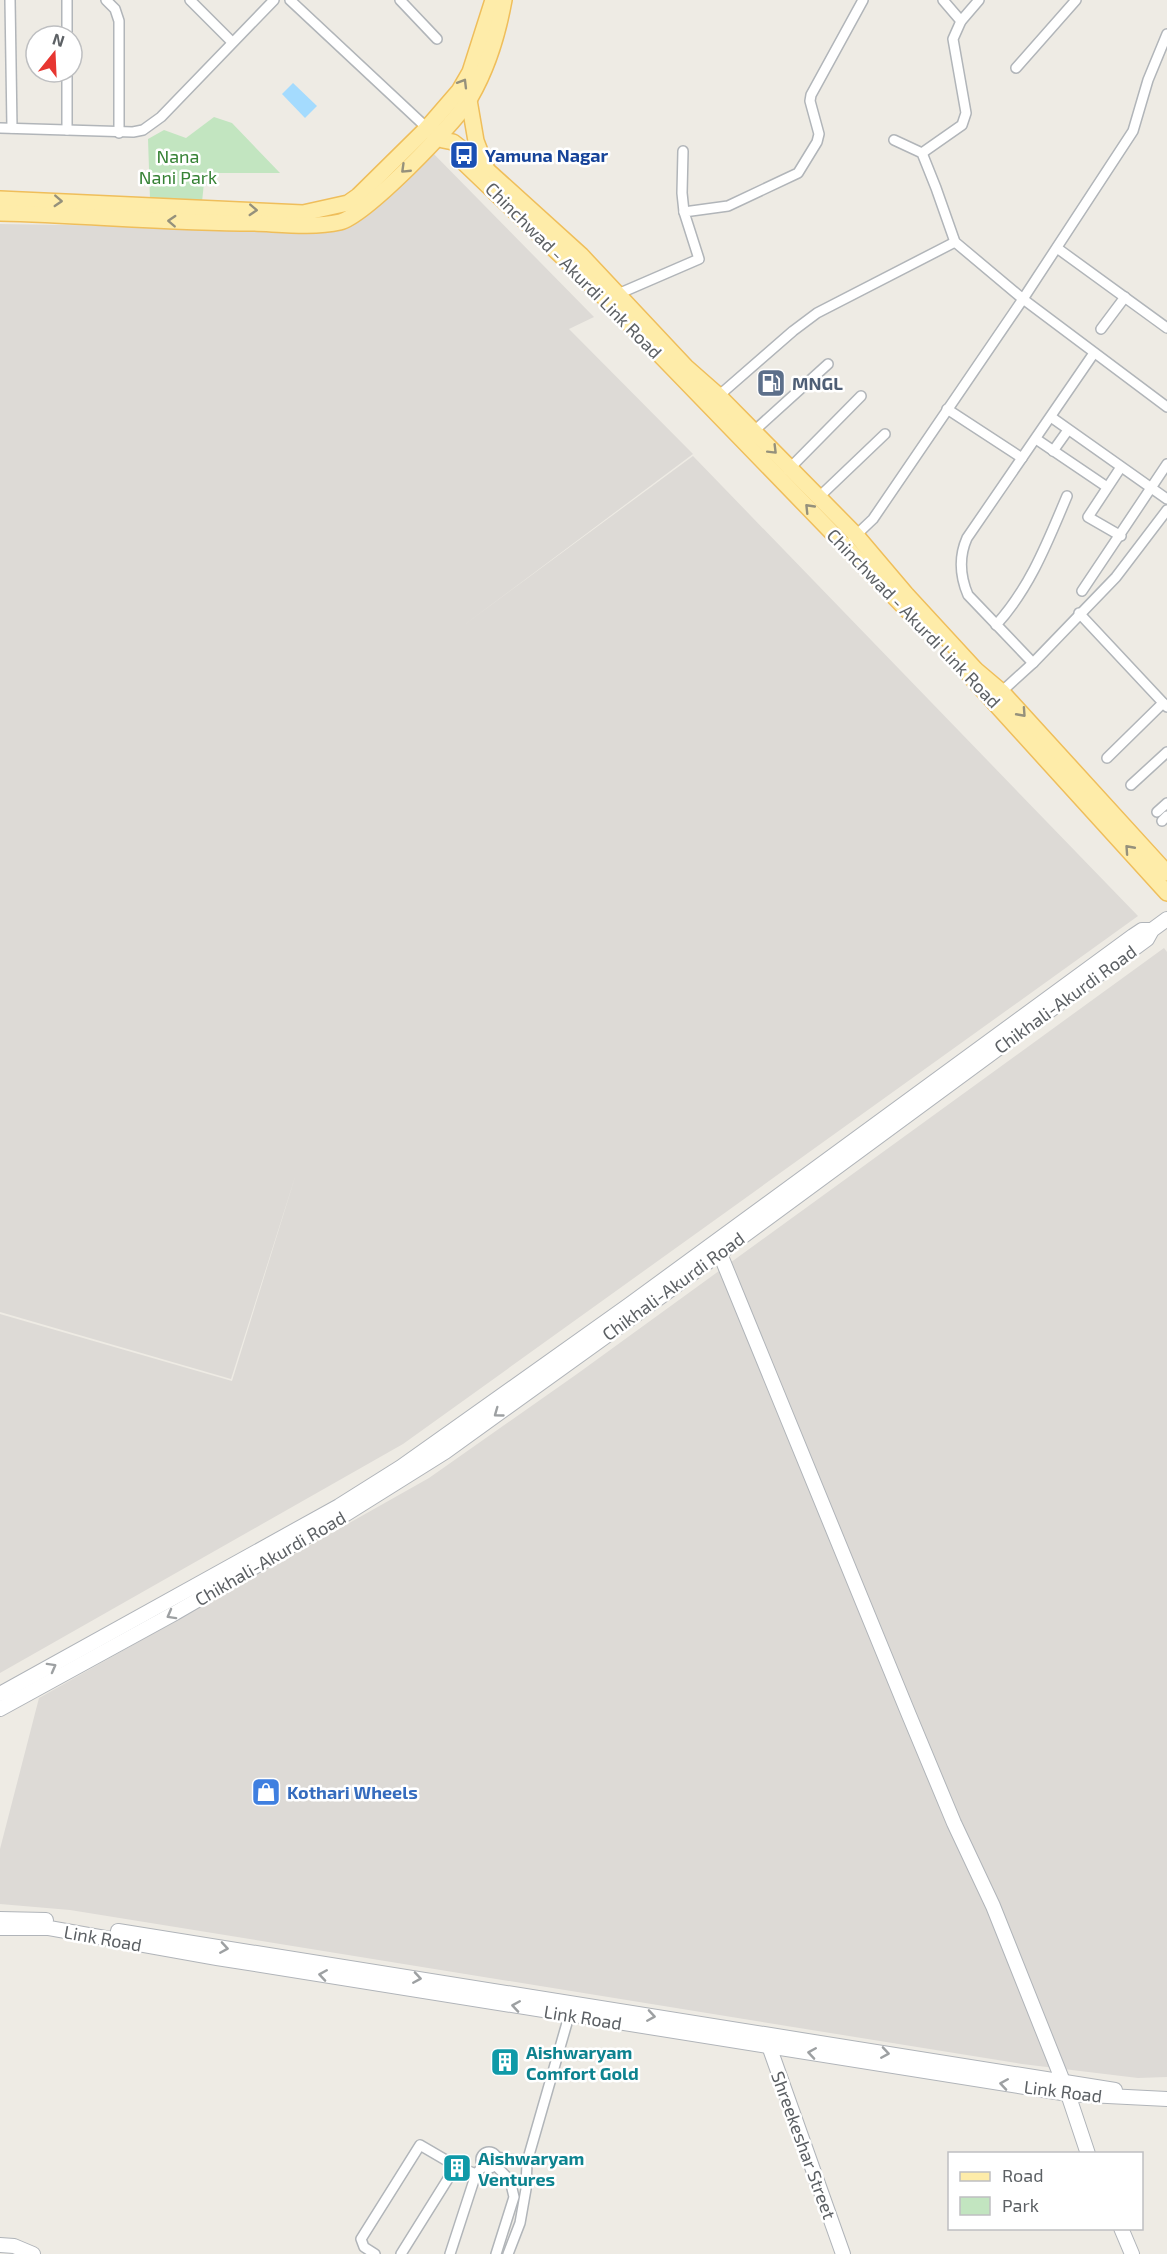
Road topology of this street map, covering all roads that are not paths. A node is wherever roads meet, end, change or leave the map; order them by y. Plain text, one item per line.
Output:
1 (10, 0) edge
2 (67, 0) edge
3 (106, 0) edge
4 (190, 0) edge
5 (274, 0) edge
6 (290, 0) edge
7 (400, 0) edge
8 (493, 0) edge
9 (504, 0) edge
10 (863, 0) edge
11 (943, 0) edge
12 (979, 0) edge
13 (1076, 0) edge
14 (961, 21) junction
15 (67, 24) edge
16 (1167, 34) edge
17 (436, 39) dead end
18 (232, 42) junction
19 (1016, 68) dead end
20 (67, 84) edge
21 (469, 100) junction
22 (0, 128) edge
23 (12, 128) junction
24 (67, 130) junction
25 (119, 132) junction
26 (436, 135) junction
27 (894, 140) dead end
28 (683, 151) dead end
29 (922, 153) junction
30 (487, 169) junction
31 (0, 199) edge
32 (684, 212) junction
33 (0, 213) edge
34 (955, 242) junction
35 (1057, 248) junction
36 (618, 294) junction
37 (1125, 297) junction
38 (1023, 299) junction
39 (1167, 328) edge
40 (1101, 330) dead end
41 (1094, 353) junction
42 (828, 364) dead end
43 (861, 396) dead end
44 (713, 401) junction
45 (1167, 407) edge
46 (947, 409) junction
47 (1051, 417) junction
48 (1068, 429) junction
49 (754, 431) junction
50 (885, 434) dead end
51 (1036, 439) junction
52 (1053, 451) junction
53 (1022, 458) junction
54 (1167, 464) edge
55 (1121, 468) junction
56 (785, 473) junction
57 (1107, 488) junction
58 (1151, 488) junction
59 (1067, 496) dead end
60 (819, 497) junction
61 (1167, 498) edge
62 (1166, 514) edge
63 (1120, 536) junction
64 (850, 540) junction
65 (1082, 591) dead end
66 (1079, 614) junction
67 (996, 625) junction
68 (1033, 663) junction
69 (997, 696) junction
70 (1165, 705) edge
71 (1167, 752) edge
72 (1107, 758) dead end
73 (1131, 785) dead end
74 (1167, 802) edge
75 (1162, 816) edge
76 (1167, 873) edge
77 (1167, 893) edge
78 (1167, 919) edge
79 (717, 1247) junction
80 (415, 1465) junction
81 (0, 1694) edge
82 (0, 1710) edge
83 (0, 1919) edge
84 (0, 1928) edge
85 (571, 2009) junction
86 (769, 2040) junction
87 (1065, 2087) junction
88 (1167, 2091) edge
89 (1167, 2099) edge
90 (1087, 2152) edge
91 (496, 2161) junction
92 (527, 2162) junction
93 (456, 2166) junction
94 (483, 2166) junction
95 (476, 2174) junction
96 (1121, 2230) edge
97 (0, 2245) edge
98 (33, 2254) edge
99 (375, 2254) edge
100 (401, 2254) edge
101 (450, 2254) edge
102 (496, 2254) edge
103 (508, 2254) edge
104 (843, 2254) edge
105 (1132, 2254) edge

1 - 23 street
2 - 15 street
3 - 25 street
4 - 18 street
5 - 18 street
6 - 26 street
7 - 17 street
26 -> 8 main road
9 - 21 main road
10 - 32 street
11 - 14 street
12 - 14 street
13 - 19 street
14 - 29 street
16 - 35 street
18 - 25 street
20 - 24 street
21 - 26 main road
21 - 30 main road
22 - 23 street
23 - 24 street
24 - 25 street
26 - 30 main road, Chinchwad - Akurdi Link Road
31 -> 26 main road
26 -> 33 main road
26 - 44 main road, Chinchwad - Akurdi Link Road
27 - 29 street
28 - 32 street
29 - 34 street
30 - 36 main road, Chinchwad - Akurdi Link Road
32 - 36 street
34 - 38 street
34 - 44 street
35 - 37 street
35 - 38 street
36 - 44 main road, Chinchwad - Akurdi Link Road
37 - 39 street
37 - 40 street
38 - 41 street
38 - 46 street
41 - 45 street
41 - 47 street
42 - 49 street
43 - 56 street
44 - 49 main road, Chinchwad - Akurdi Link Road
44 - 56 main road, Chinchwad - Akurdi Link Road
46 - 53 street
46 - 64 street
47 - 48 street
47 - 51 street
48 - 52 street
48 - 55 street
49 -> 56 main road, Chinchwad - Akurdi Link Road
50 - 60 street
51 - 52 street
51 - 53 street
52 - 57 street
53 - 67 street
54 - 58 street
55 - 57 street
55 - 58 street
56 - 60 main road, Chinchwad - Akurdi Link Road
64 -> 56 main road, Chinchwad - Akurdi Link Road
57 - 63 street
58 - 61 street
58 - 63 street
59 - 67 street
60 - 64 main road, Chinchwad - Akurdi Link Road
62 - 66 street
63 - 65 street
64 - 69 main road, Chinchwad - Akurdi Link Road
66 - 68 street
66 - 70 street
67 - 68 street
68 - 69 street
69 -> 76 main road, Chinchwad - Akurdi Link Road
77 -> 69 main road, Chinchwad - Akurdi Link Road
70 - 72 street
71 - 73 street
74 - 75 street
78 - 79 street, Chikhali-Akurdi Road
79 - 80 street, Chikhali-Akurdi Road
79 - 87 street
81 -> 80 street, Chikhali-Akurdi Road
80 -> 82 street, Chikhali-Akurdi Road
83 -> 85 street, Link Road
85 -> 84 street, Link Road
85 - 86 street, Link Road
85 - 92 street
86 - 87 street, Link Road
86 - 104 street, Shreekeshar Street
87 - 88 street, Link Road
87 - 89 street, Link Road
87 - 90 street
91 - 92 street
91 - 94 street
91 - 94 street
91 - 102 street
92 - 103 street
93 - 95 street
93 - 99 street
93 - 100 street
94 - 95 street
95 - 101 street
96 - 105 street
97 - 98 street

